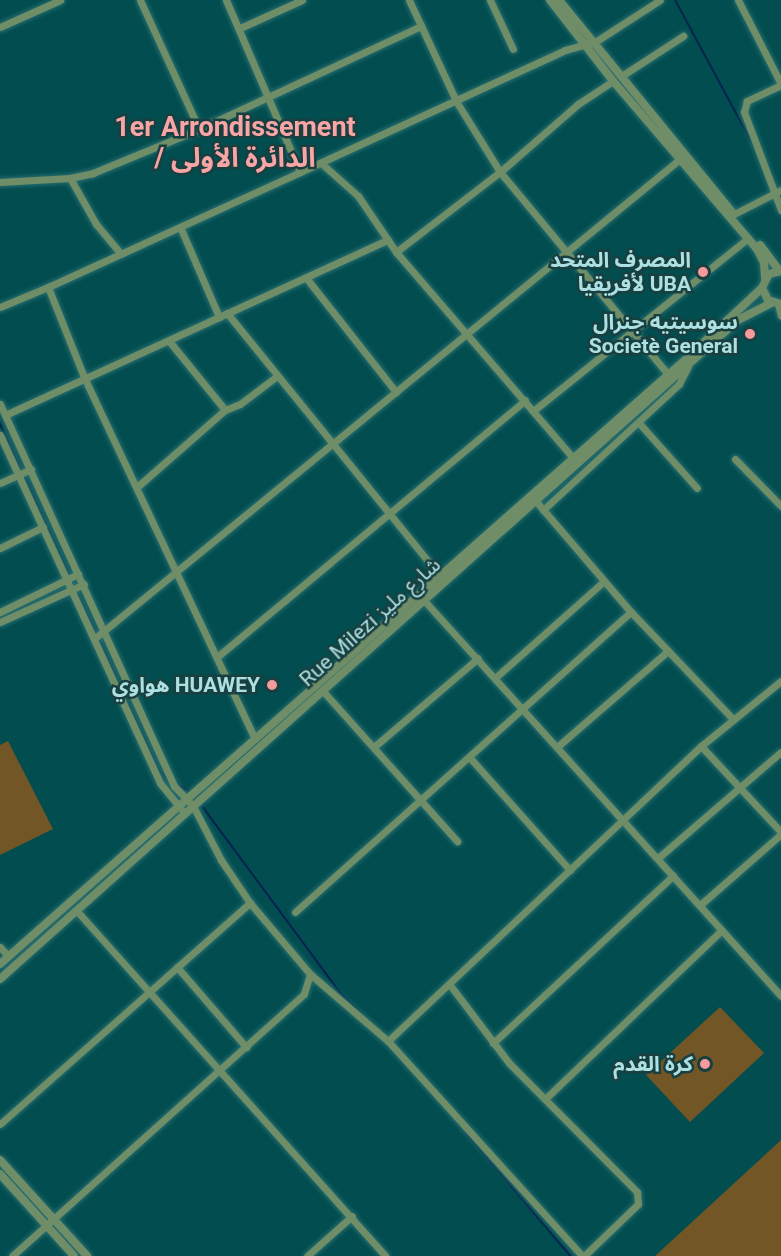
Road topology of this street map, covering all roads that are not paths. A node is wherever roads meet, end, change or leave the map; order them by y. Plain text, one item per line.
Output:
1 (60, 0) edge
2 (140, 0) edge
3 (226, 0) edge
4 (302, 0) edge
5 (409, 0) edge
6 (490, 0) edge
7 (550, 0) edge
8 (559, 0) edge
9 (660, 0) edge
10 (738, 0) edge
11 (421, 26) junction
12 (0, 27) edge
13 (240, 28) junction
14 (683, 36) dead end
15 (590, 43) junction
16 (513, 49) dead end
17 (622, 75) junction
18 (613, 81) junction
19 (781, 84) edge
20 (270, 96) junction
21 (456, 101) junction
22 (199, 129) junction
23 (680, 159) junction
24 (321, 163) junction
25 (300, 172) junction
26 (500, 172) junction
27 (69, 178) junction
28 (0, 182) edge
29 (778, 191) edge
30 (781, 210) edge
31 (734, 214) junction
32 (181, 229) junction
33 (748, 238) junction
34 (388, 240) junction
35 (396, 252) junction
36 (121, 254) junction
37 (567, 254) junction
38 (780, 271) edge
39 (765, 278) junction
40 (307, 279) junction
41 (48, 287) junction
42 (762, 288) junction
43 (777, 303) edge
44 (0, 307) edge
45 (227, 313) junction
46 (781, 316) edge
47 (219, 317) junction
48 (468, 333) junction
49 (633, 333) junction
50 (169, 341) junction
51 (689, 364) junction
52 (277, 376) junction
53 (670, 376) junction
54 (84, 377) junction
55 (396, 392) junction
56 (525, 400) junction
57 (0, 404) edge
58 (225, 410) junction
59 (534, 411) junction
60 (5, 415) junction
61 (639, 423) junction
62 (0, 435) edge
63 (330, 445) junction
64 (735, 459) dead end
65 (575, 460) junction
66 (31, 469) junction
67 (19, 474) junction
68 (0, 483) edge
69 (137, 487) junction
70 (697, 488) dead end
71 (534, 500) junction
72 (781, 506) edge
73 (543, 510) junction
74 (389, 513) junction
75 (43, 527) junction
76 (498, 527) junction
77 (0, 548) edge
78 (174, 570) junction
79 (78, 573) junction
80 (439, 575) junction
81 (65, 580) junction
82 (604, 581) junction
83 (84, 584) junction
84 (70, 590) junction
85 (420, 596) junction
86 (0, 612) edge
87 (631, 612) junction
88 (0, 622) edge
89 (104, 629) junction
90 (94, 639) junction
91 (668, 651) junction
92 (217, 657) junction
93 (478, 658) junction
94 (496, 677) junction
95 (781, 681) edge
96 (322, 690) junction
97 (523, 707) junction
98 (733, 719) junction
99 (255, 739) junction
100 (375, 746) junction
101 (701, 746) junction
102 (557, 747) junction
103 (781, 752) edge
104 (471, 759) junction
105 (739, 786) junction
106 (186, 798) junction
107 (423, 800) junction
108 (178, 805) junction
109 (193, 806) junction
110 (185, 813) junction
111 (625, 821) junction
112 (781, 833) edge
113 (457, 841) dead end
114 (658, 858) junction
115 (570, 870) junction
116 (673, 876) junction
117 (250, 903) junction
118 (700, 905) junction
119 (76, 910) junction
120 (295, 912) dead end
121 (722, 930) junction
122 (0, 947) edge
123 (8, 956) junction
124 (0, 964) edge
125 (177, 967) junction
126 (310, 974) junction
127 (0, 979) edge
128 (450, 985) junction
129 (149, 991) junction
130 (781, 996) edge
131 (388, 1041) junction
132 (493, 1043) junction
133 (246, 1047) junction
134 (220, 1071) junction
135 (546, 1098) junction
136 (0, 1124) edge
137 (0, 1160) edge
138 (0, 1174) edge
139 (352, 1216) junction
140 (49, 1222) junction
141 (12, 1256) edge
142 (74, 1256) edge
143 (87, 1256) edge
144 (307, 1256) edge
145 (386, 1256) edge
146 (583, 1256) edge

1 - 12 street
2 - 22 street
3 - 13 street
4 - 13 street
5 - 11 street
6 - 16 street
7 - 15 street
8 - 15 street
9 - 15 street
10 - 19 street
11 - 20 street
11 - 21 street
13 - 20 street
14 - 17 street
15 - 17 street
15 - 18 street
15 - 21 street
17 - 31 street
18 - 23 street
18 - 26 street
19 - 29 street
20 - 22 street
20 - 25 street
21 - 24 street
21 - 26 street
22 - 27 street
23 - 33 street
23 - 37 street
24 - 25 street
24 - 34 street
25 - 32 street
26 - 35 street
26 - 37 street
27 - 28 street
27 - 36 street
29 - 30 street
29 - 31 street
31 - 38 street
32 - 36 street
32 - 47 street
33 - 39 street
33 - 49 street
34 - 35 street
34 - 40 street
35 - 48 street
36 - 41 street
37 - 48 street
37 - 49 street
38 - 39 street
39 - 42 street
40 - 45 street
40 - 55 street
41 - 44 street
41 - 54 street
42 - 43 street
42 - 53 street, Rue Milezi شارع مليز
43 - 46 street
43 - 51 street, Rue Milezi شارع مليز
45 - 47 street
45 - 52 street
47 - 50 street
48 - 55 street
48 - 56 street
49 - 53 street
49 - 59 street
50 - 54 street
50 - 58 street
51 - 53 street, Rue Milezi شارع مليز
51 - 61 street
52 - 58 street
52 - 63 street
53 - 65 street, Rue Milezi شارع مليز
54 - 60 street
54 - 69 street
55 - 63 street
56 - 59 street
56 - 74 street
57 - 60 street
58 - 69 street
59 - 65 street
60 - 66 street
61 - 70 street
61 - 73 street
62 - 67 street
63 - 74 street
63 - 78 street
64 - 72 street
65 - 71 street, Rue Milezi شارع مليز
65 - 76 street, Rue Milezi شارع مليز
66 - 67 street
66 - 79 street
67 - 68 street
67 - 75 street
69 - 78 street
71 - 73 street
71 - 76 street, Rue Milezi شارع مليز
73 - 82 street
74 - 80 street
74 - 92 street
75 - 77 street
75 - 81 street
76 - 80 street, Rue Milezi شارع مليز
76 - 85 street, Rue Milezi شارع مليز
78 - 89 street
78 - 92 street
79 - 81 street
79 - 83 street
80 - 85 street, Rue Milezi شارع مليز
81 - 84 street
81 - 86 street
82 - 87 street
82 - 94 street
83 - 84 street
83 - 89 street
84 - 88 street
84 - 90 street
85 - 93 street
85 - 96 street, Rue Milezi شارع مليز
85 - 99 street, Rue Milezi شارع مليز
87 - 91 street
87 - 97 street
89 - 90 street
89 - 106 street
90 - 108 street
91 - 98 street
91 - 102 street
92 - 99 street
93 - 94 street
93 - 100 street
94 - 97 street
95 - 98 street
96 - 100 street
96 - 109 street, Rue Milezi شارع مليز
97 - 102 street
97 - 104 street
98 - 101 street
99 - 106 street, Rue Milezi شارع مليز
100 - 107 street
101 - 105 street
101 - 111 street
102 - 111 street
103 - 105 street
104 - 107 street
104 - 115 street
105 - 112 street
105 - 114 street
106 - 108 street, Rue Milezi شارع مليز
106 - 109 street
107 - 113 street
107 - 120 street
108 - 110 street
108 - 123 street, Rue Milezi شارع مليز
109 - 110 street, Rue Milezi شارع مليز
109 - 117 street
110 - 119 street, Rue Milezi شارع مليز
111 - 114 street
111 - 115 street
112 - 118 street
114 - 116 street
115 - 128 street
116 - 118 street
116 - 132 street
117 - 125 street
117 - 126 street
118 - 121 street
119 - 127 street, Rue Milezi شارع مليز
119 - 129 street
121 - 130 street
121 - 135 street
122 - 123 street
123 - 124 street, Rue Milezi شارع مليز
125 - 129 street
125 - 133 street
126 - 131 street
126 - 133 street
128 - 131 street
128 - 132 street
129 - 134 street
129 - 136 street
131 - 146 street
132 - 135 street
133 - 134 street
134 - 139 street
134 - 140 street
135 - 146 street
137 - 140 street
138 - 140 street
139 - 144 street
139 - 145 street
140 - 141 street
140 - 142 street
140 - 143 street

